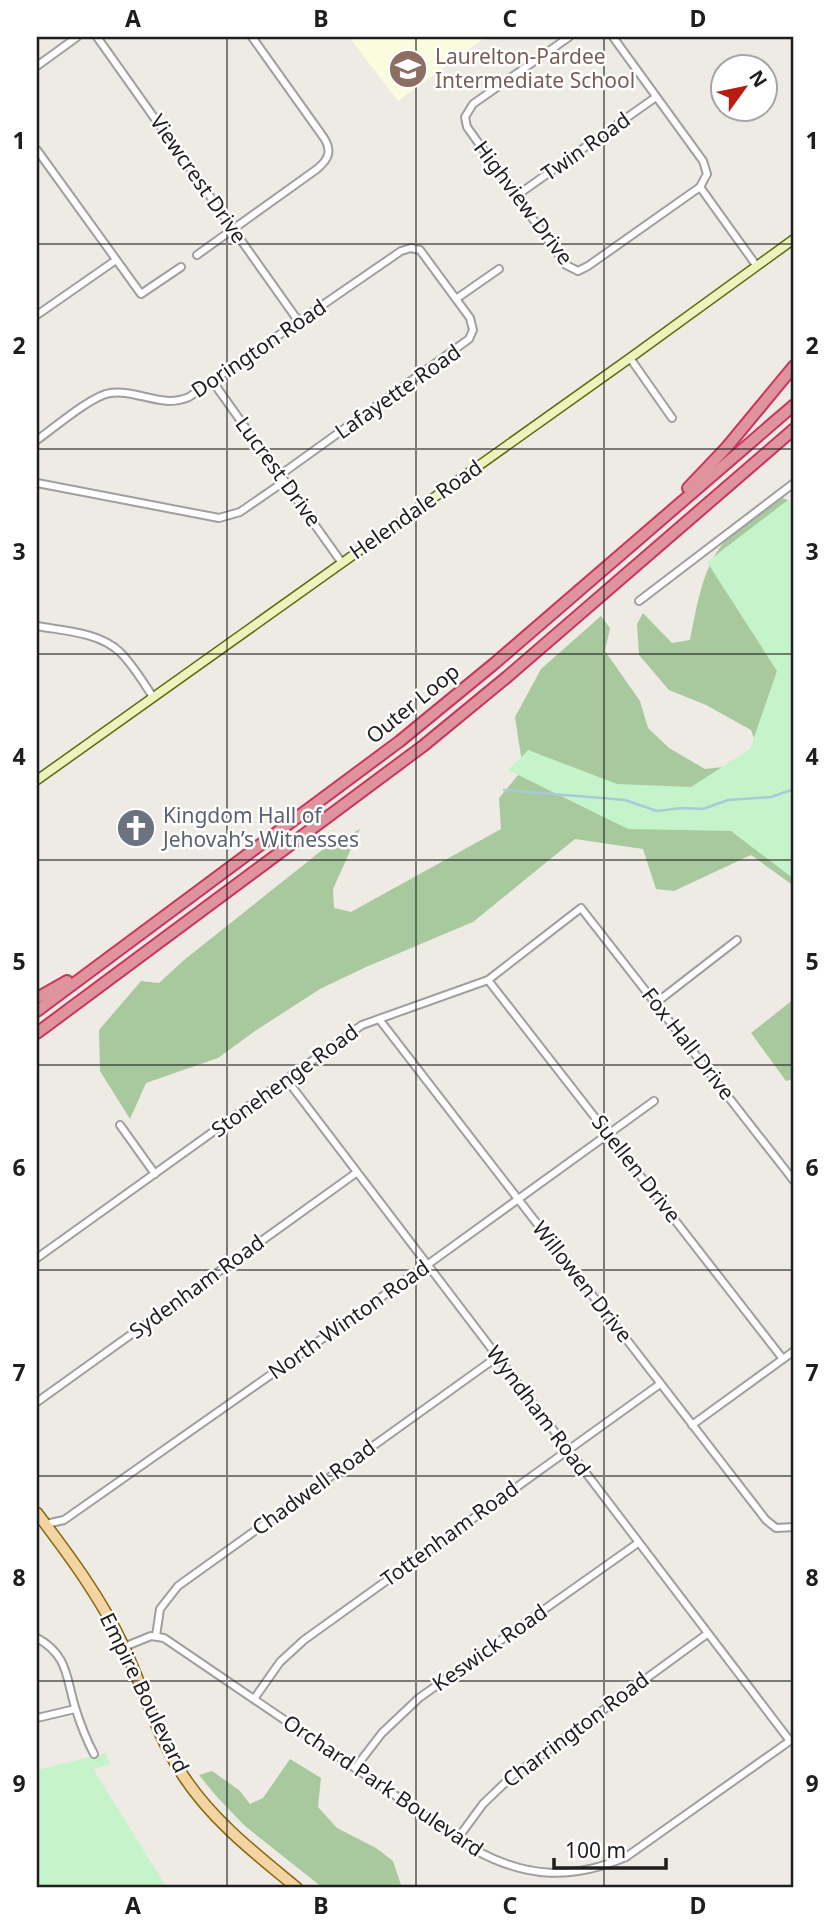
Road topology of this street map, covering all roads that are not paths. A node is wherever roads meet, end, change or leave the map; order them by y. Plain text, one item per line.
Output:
1 (78, 37) edge
2 (97, 37) edge
3 (252, 37) edge
4 (569, 37) edge
5 (613, 37) edge
6 (37, 66) edge
7 (656, 97) junction
8 (37, 150) edge
9 (700, 187) junction
10 (516, 197) junction
11 (234, 229) junction
12 (794, 239) edge
13 (198, 255) dead end
14 (116, 260) junction
15 (756, 265) junction
16 (181, 267) dead end
17 (499, 270) dead end
18 (456, 299) junction
19 (37, 316) edge
20 (299, 322) junction
21 (630, 358) junction
22 (794, 366) edge
23 (213, 382) junction
24 (794, 405) edge
25 (671, 418) dead end
26 (794, 429) edge
27 (37, 440) edge
28 (282, 478) junction
29 (37, 483) edge
30 (794, 483) edge
31 (613, 561) junction
32 (342, 563) junction
33 (639, 601) dead end
34 (37, 626) edge
35 (153, 697) junction
36 (37, 780) edge
37 (581, 908) joint
38 (737, 940) dead end
39 (106, 960) junction
40 (488, 979) junction
41 (37, 998) edge
42 (657, 1002) junction
43 (37, 1011) edge
44 (379, 1019) junction
45 (37, 1033) edge
46 (287, 1080) junction
47 (654, 1101) dead end
48 (120, 1125) dead end
49 (609, 1134) junction
50 (356, 1172) junction
51 (155, 1174) junction
52 (794, 1181) edge
53 (518, 1199) junction
54 (37, 1258) edge
55 (427, 1265) junction
56 (794, 1351) edge
57 (497, 1357) junction
58 (783, 1359) junction
59 (660, 1384) junction
60 (37, 1402) edge
61 (692, 1426) junction
62 (568, 1450) junction
63 (37, 1513) edge
64 (41, 1525) edge
65 (794, 1527) edge
66 (638, 1543) junction
67 (707, 1634) junction
68 (156, 1636) junction
69 (37, 1638) edge
70 (124, 1647) junction
71 (254, 1699) junction
72 (75, 1709) junction
73 (37, 1718) edge
74 (792, 1740) edge
75 (94, 1754) dead end
76 (355, 1768) junction
77 (458, 1839) junction
78 (298, 1888) edge

1 - 6 street
2 - 11 street, Viewcrest Drive
3 - 11 street
4 - 10 street, Highview Drive
5 - 7 street
7 - 9 street
7 - 10 street, Twin Road
8 - 14 street
9 - 10 street, Highview Drive
9 - 15 street
11 - 13 street
11 - 20 street, Viewcrest Drive
12 - 15 street, Helendale Road
14 - 16 street
14 - 19 street
15 - 21 street, Helendale Road
17 - 18 street
18 - 20 street, Dorington Road
18 - 28 street, Lafayette Road
20 - 23 street, Dorington Road
21 - 25 street
21 - 32 street, Helendale Road
22 - 31 highway
23 - 27 street, Dorington Road
23 - 28 street, Lucrest Drive
24 - 31 highway, Outer Loop
26 - 45 highway, Outer Loop
28 - 29 street, Lafayette Road
28 - 32 street, Lucrest Drive
30 - 33 street
31 - 39 highway, Outer Loop
32 - 35 street, Helendale Road
34 - 35 street
35 - 36 street, Helendale Road
37 - 40 street, Stonehenge Road
37 - 42 street, Fox Hall Drive
38 - 42 street
39 - 41 highway
39 - 43 highway, Outer Loop
40 - 44 street, Stonehenge Road
40 - 49 street, Suellen Drive
42 - 52 street, Fox Hall Drive
44 - 46 street, Stonehenge Road
44 - 53 street, Willowen Drive
46 - 50 street, Wyndham Road
46 - 51 street, Stonehenge Road
47 - 49 street, North Winton Road
48 - 51 street
49 - 53 street, North Winton Road
49 - 58 street, Suellen Drive
50 - 55 street, Wyndham Road
50 - 60 street, Sydenham Road
51 - 54 street, Stonehenge Road
53 - 55 street, North Winton Road
53 - 59 street, Willowen Drive
55 - 57 street, Wyndham Road
55 - 64 street, North Winton Road
56 - 58 street
57 - 62 street, Wyndham Road
57 - 68 street, Chadwell Road
58 - 61 street
59 - 61 street, Willowen Drive
59 - 62 street, Tottenham Road
61 - 65 street, Willowen Drive
62 - 66 street, Wyndham Road
62 - 71 street, Tottenham Road
63 - 64 main road, Empire Boulevard
64 - 70 main road, Empire Boulevard
66 - 67 street, Wyndham Road
66 - 76 street, Keswick Road
67 - 74 street, Wyndham Road
67 - 77 street, Charrington Road
68 - 70 street
68 - 71 street, Orchard Park Boulevard
69 - 72 street
70 - 78 main road, Empire Boulevard
71 - 76 street, Orchard Park Boulevard
72 - 73 street
72 - 75 street
74 - 77 street, Orchard Park Boulevard
76 - 77 street, Orchard Park Boulevard

